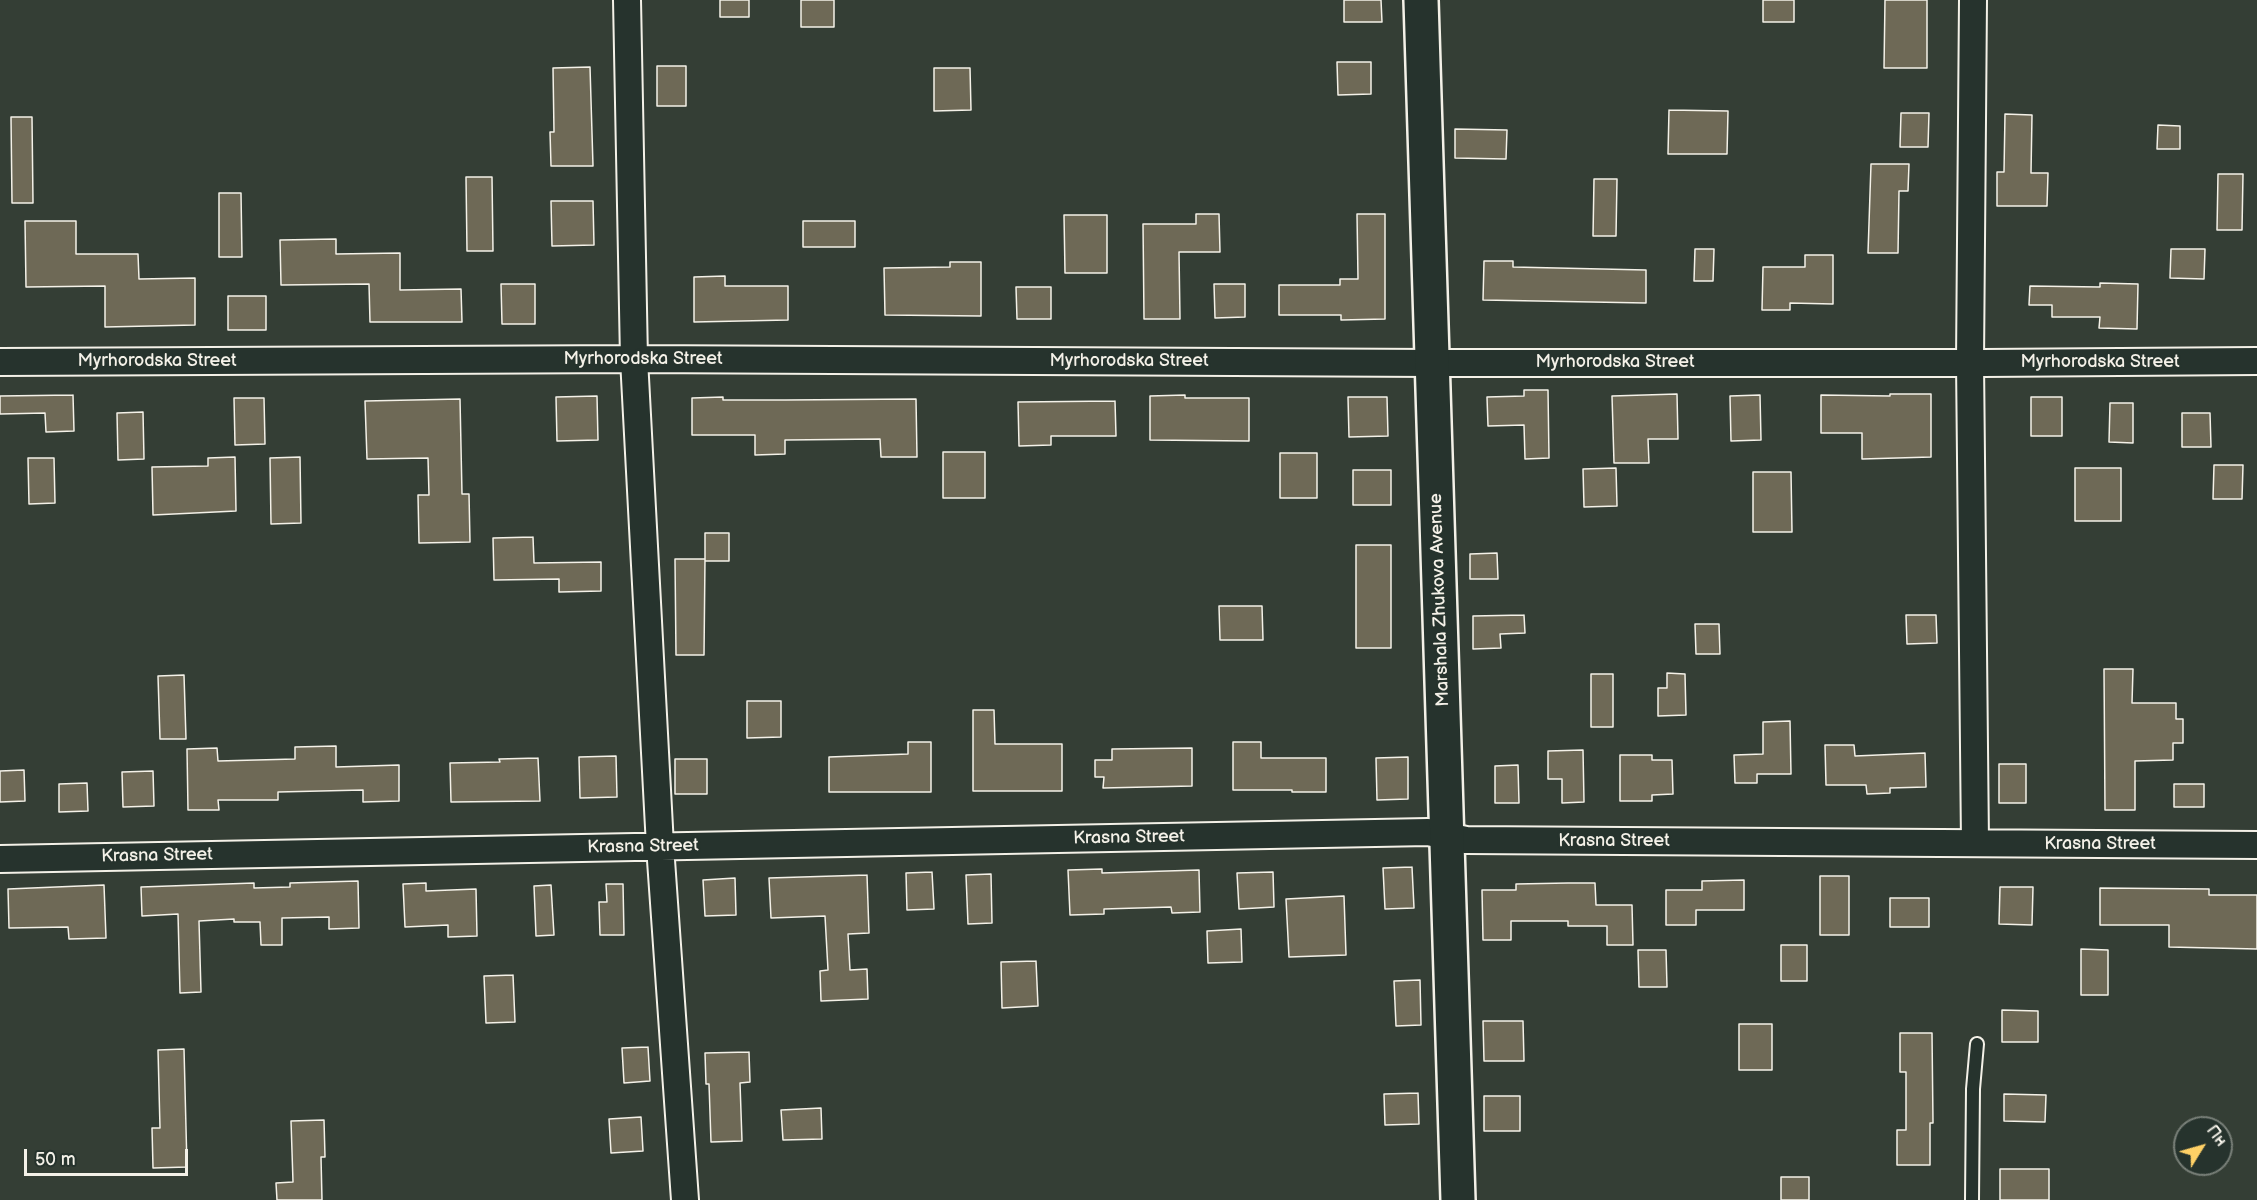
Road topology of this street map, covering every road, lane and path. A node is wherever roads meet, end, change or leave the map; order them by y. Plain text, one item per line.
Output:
1 (627, 0) edge
2 (1421, 0) edge
3 (1973, 0) edge
4 (634, 359) junction
5 (2257, 361) edge
6 (0, 362) edge
7 (1970, 362) junction
8 (1433, 363) junction
9 (1447, 836) junction
10 (1975, 843) junction
11 (2257, 845) edge
12 (660, 846) junction
13 (0, 859) edge
14 (1977, 1044) dead end
15 (685, 1200) edge
16 (1458, 1200) edge
17 (1972, 1200) edge

1 - 4 street
2 - 8 street, Marshala Zhukova Avenue
3 - 7 street
4 - 6 street, Myrhorodska Street
4 - 8 street, Myrhorodska Street
4 - 12 street
5 - 7 street, Myrhorodska Street
7 - 8 street, Myrhorodska Street
7 - 10 street
8 - 9 street, Marshala Zhukova Avenue
9 - 10 street, Krasna Street
9 - 12 street, Krasna Street
9 - 16 street, Marshala Zhukova Avenue
10 - 11 street, Krasna Street
12 - 13 street, Krasna Street
12 - 15 street
14 - 17 lane

